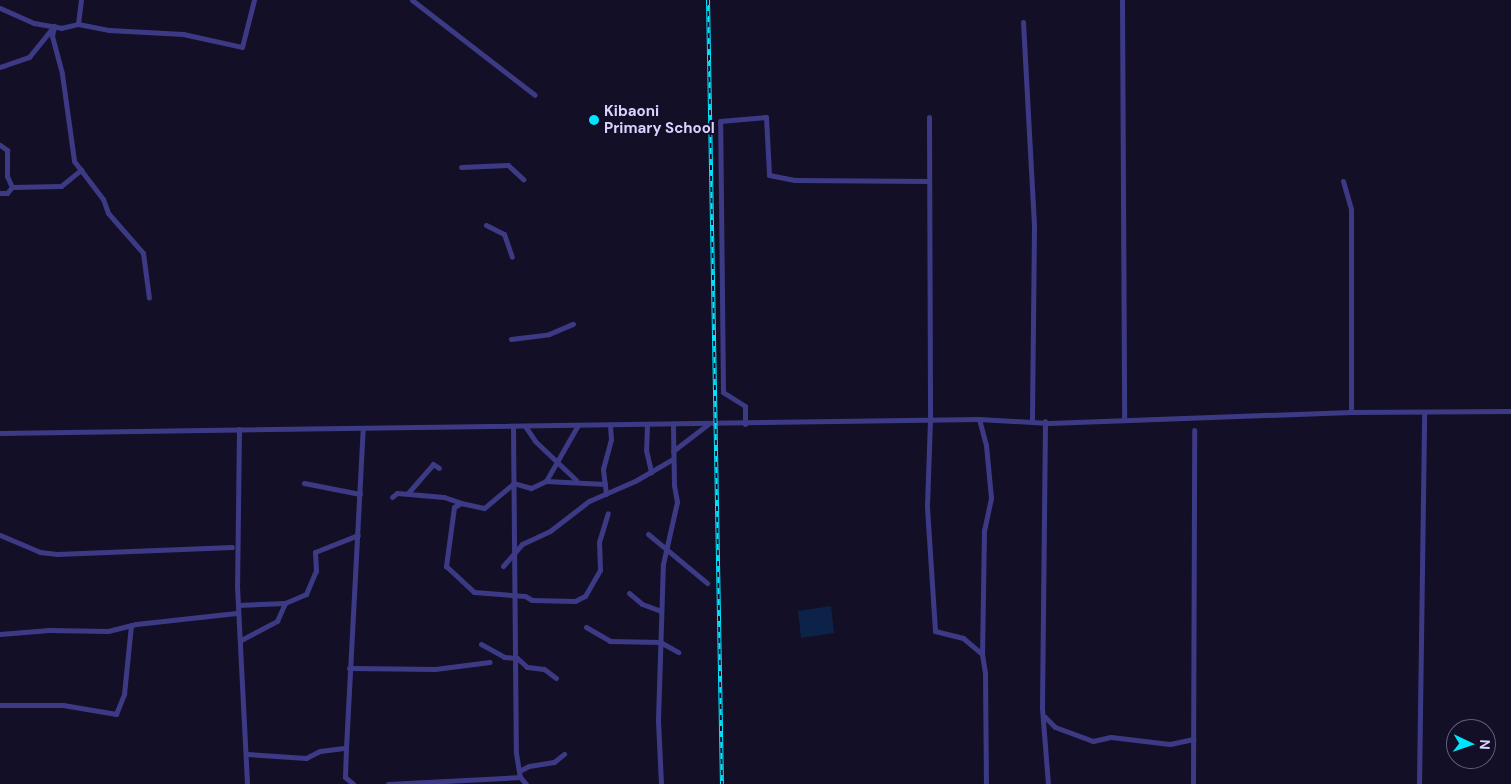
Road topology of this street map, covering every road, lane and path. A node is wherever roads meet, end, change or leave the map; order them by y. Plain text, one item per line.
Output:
1 (81, 0) edge
2 (254, 0) edge
3 (412, 0) edge
4 (1122, 0) edge
5 (0, 8) edge
6 (1023, 22) dead end
7 (78, 24) junction
8 (54, 26) junction
9 (0, 67) edge
10 (535, 95) dead end
11 (929, 117) dead end
12 (0, 145) edge
13 (461, 167) dead end
14 (81, 170) junction
15 (523, 179) dead end
16 (1343, 180) dead end
17 (929, 181) junction
18 (12, 187) junction
19 (0, 193) edge
20 (486, 226) dead end
21 (512, 257) dead end
22 (149, 298) dead end
23 (573, 324) dead end
24 (511, 339) dead end
25 (1511, 411) edge
26 (1351, 412) junction
27 (1424, 412) junction
28 (979, 419) junction
29 (930, 420) junction
30 (1124, 420) junction
31 (1032, 421) junction
32 (1045, 421) junction
33 (673, 424) junction
34 (708, 424) junction
35 (745, 424) junction
36 (578, 425) junction
37 (610, 425) junction
38 (647, 425) junction
39 (514, 426) junction
40 (526, 426) junction
41 (363, 428) junction
42 (239, 429) junction
43 (1194, 430) dead end
44 (0, 433) edge
45 (673, 451) junction
46 (673, 459) junction
47 (559, 463) junction
48 (439, 468) dead end
49 (651, 472) junction
50 (576, 480) junction
51 (546, 481) junction
52 (304, 483) dead end
53 (514, 483) junction
54 (605, 484) junction
55 (408, 493) junction
56 (360, 494) junction
57 (606, 494) junction
58 (392, 497) dead end
59 (460, 503) junction
60 (608, 513) dead end
61 (648, 534) dead end
62 (0, 535) edge
63 (358, 535) junction
64 (232, 547) dead end
65 (514, 550) junction
66 (666, 551) junction
67 (503, 566) dead end
68 (707, 583) dead end
69 (629, 593) dead end
70 (516, 595) junction
71 (285, 603) junction
72 (238, 605) junction
73 (661, 611) junction
74 (236, 613) dead end
75 (131, 625) junction
76 (586, 627) dead end
77 (0, 634) edge
78 (241, 640) junction
79 (660, 642) junction
80 (481, 644) dead end
81 (678, 652) dead end
82 (982, 654) junction
83 (517, 658) junction
84 (490, 662) dead end
85 (349, 668) junction
86 (556, 678) dead end
87 (0, 705) edge
88 (1044, 716) junction
89 (1193, 739) junction
90 (346, 748) junction
91 (247, 754) junction
92 (564, 754) dead end
93 (519, 771) junction
94 (520, 777) junction
95 (345, 783) edge
96 (247, 784) edge
97 (353, 784) edge
98 (388, 784) edge
99 (526, 784) edge
100 (661, 784) edge
101 (986, 784) edge
102 (1048, 784) edge
103 (1193, 784) edge
104 (1419, 784) edge

1 - 7 street
2 - 7 street
3 - 10 street
4 - 30 street
5 - 8 street
6 - 31 street
7 - 8 street
8 - 9 street
8 - 14 street
11 - 17 street
12 - 18 street
13 - 15 street
14 - 18 street
14 - 22 street
16 - 26 street
17 - 29 street
17 - 35 street
18 - 19 street
20 - 21 street
23 - 24 street
25 - 27 street
26 - 27 street
26 - 30 street
27 - 104 street
28 - 29 street
28 - 31 street
28 - 82 street
29 - 35 street
29 - 82 street
30 - 32 street
31 - 32 street
32 - 88 street
33 - 34 street
33 - 38 street
33 - 45 street
34 - 35 street
34 - 45 street
36 - 37 street
36 - 40 street
36 - 47 street
37 - 38 street
37 - 54 street
38 - 49 street
39 - 40 street
39 - 41 street
39 - 53 street
40 - 47 street
41 - 42 street
41 - 56 street
42 - 44 street
42 - 72 street
43 - 89 street
45 - 46 street
46 - 49 street
46 - 66 street
47 - 50 street
47 - 51 street
48 - 55 street
49 - 57 street
50 - 51 street
50 - 54 street
51 - 53 street
52 - 56 street
53 - 59 street
53 - 65 street
54 - 57 street
55 - 58 street
55 - 59 street
56 - 63 street
57 - 65 street
59 - 70 street
60 - 70 street
61 - 66 street
62 - 64 street
63 - 71 street
63 - 85 street
65 - 67 street
65 - 70 street
66 - 68 street
66 - 73 street
69 - 73 street
70 - 83 street
71 - 72 street
71 - 78 street
72 - 78 street
73 - 79 street
74 - 75 street
75 - 77 street
75 - 87 street
76 - 79 street
78 - 91 street
79 - 81 street
79 - 100 street
80 - 83 street
82 - 101 street
83 - 86 street
83 - 93 street
84 - 85 street
85 - 90 street
88 - 89 street
88 - 102 street
89 - 103 street
90 - 91 street
90 - 95 street
91 - 96 street
92 - 93 street
93 - 94 street
94 - 98 street
94 - 99 street
95 - 97 street

